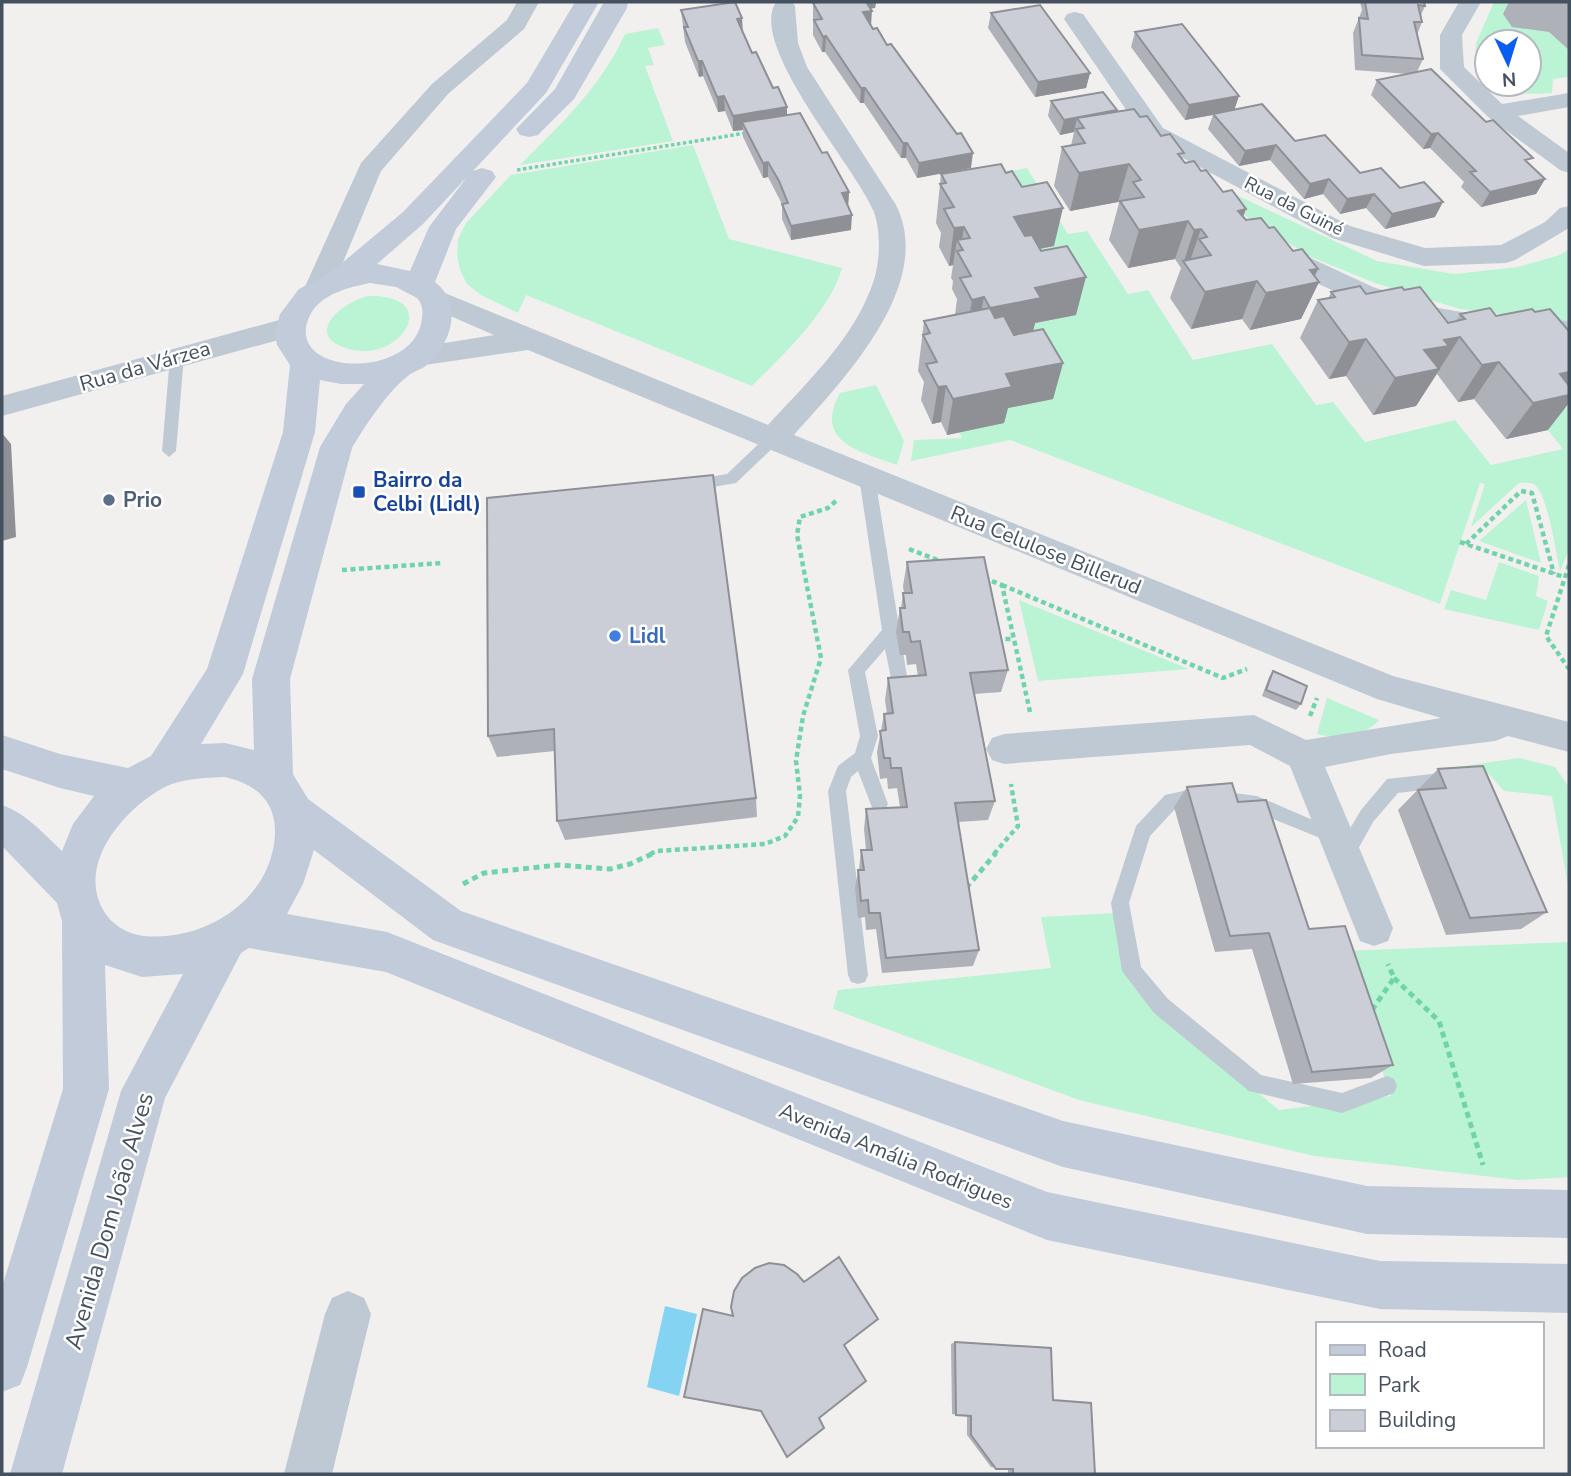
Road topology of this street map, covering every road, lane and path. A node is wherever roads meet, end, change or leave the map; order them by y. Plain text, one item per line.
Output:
1 (528, 2) edge
2 (587, 2) edge
3 (615, 2) edge
4 (1470, 2) edge
5 (783, 6) dead end
6 (1074, 19) dead end
7 (1569, 100) edge
8 (1497, 112) junction
9 (750, 132) edge
10 (1155, 133) junction
11 (1569, 165) edge
12 (483, 176) junction
13 (1183, 176) edge
14 (1569, 214) edge
15 (1257, 241) edge
16 (329, 285) junction
17 (427, 291) junction
18 (289, 327) junction
19 (1569, 331) edge
20 (530, 340) junction
21 (177, 357) junction
22 (306, 362) junction
23 (407, 363) junction
24 (2, 406) edge
25 (774, 438) junction
26 (169, 452) dead end
27 (867, 477) junction
28 (669, 487) edge
29 (876, 536) junction
30 (1460, 542) dead end
31 (1466, 544) junction
32 (442, 563) dead end
33 (1569, 565) edge
34 (951, 566) edge
35 (359, 569) dead end
36 (1554, 574) junction
37 (976, 576) edge
38 (1564, 577) junction
39 (1002, 585) junction
40 (891, 632) junction
41 (990, 639) edge
42 (1014, 639) junction
43 (1252, 667) dead end
44 (1569, 669) edge
45 (898, 684) edge
46 (1025, 688) dead end
47 (1320, 691) dead end
48 (1513, 724) junction
49 (1569, 737) edge
50 (1304, 743) junction
51 (1004, 749) dead end
52 (2, 752) edge
53 (862, 758) junction
54 (148, 777) junction
55 (1466, 786) edge
56 (284, 796) junction
57 (1013, 799) dead end
58 (879, 804) dead end
59 (2, 823) edge
60 (1340, 848) junction
61 (961, 894) edge
62 (78, 906) junction
63 (421, 906) junction
64 (235, 933) junction
65 (1379, 943) joint
66 (858, 975) dead end
67 (1394, 978) junction
68 (1367, 1016) edge
69 (1387, 1086) edge
70 (1497, 1212) junction
71 (1569, 1214) edge
72 (1569, 1289) edge
73 (348, 1314) dead end
74 (2, 1367) edge
75 (36, 1474) edge
76 (307, 1474) edge

1 - 16 street
2 - 16 main road
3 - 12 main road
4 - 8 street
5 - 25 street
6 - 10 street, Rua da Guiné
7 - 8 street
8 - 11 street
9 - 12 path
10 - 13 street
10 - 14 street, Rua da Guiné
12 - 17 main road
15 - 19 street
16 - 17 main road
16 - 18 main road
17 - 20 street, Rua Celulose Billerud
17 - 23 main road
18 - 21 street, Rua da Várzea
18 - 22 main road
20 - 23 street
20 - 25 street, Rua Celulose Billerud
21 - 24 street, Rua da Várzea
21 - 26 lane
22 - 23 main road
22 - 54 main road
23 - 56 main road
25 - 27 street, Rua Celulose Billerud
25 - 28 lane
27 - 29 lane
27 - 48 street, Rua Celulose Billerud
27 - 63 path
29 - 34 path
29 - 40 lane
30 - 31 path
31 - 36 path
31 - 36 path
32 - 35 path
33 - 38 path
36 - 38 path
37 - 39 path
38 - 44 path
39 - 42 path
39 - 43 path
40 - 45 lane
40 - 53 lane
41 - 42 path
42 - 46 path
47 - 50 path
48 - 49 street, Rua Celulose Billerud
48 - 50 street
50 - 51 street
50 - 60 street
52 - 54 main road
53 - 58 lane
53 - 66 lane
54 - 56 main road
54 - 62 main road
55 - 60 lane
56 - 63 main road
56 - 64 main road
57 - 61 path
59 - 62 main road
60 - 65 street
60 - 69 lane
62 - 64 main road
62 - 74 main road
63 - 70 main road
64 - 72 main road, Avenida Amália Rodrigues
64 - 75 main road, Avenida Dom João Alves
65 - 67 path
67 - 68 path
67 - 70 path
70 - 71 main road
73 - 76 street

